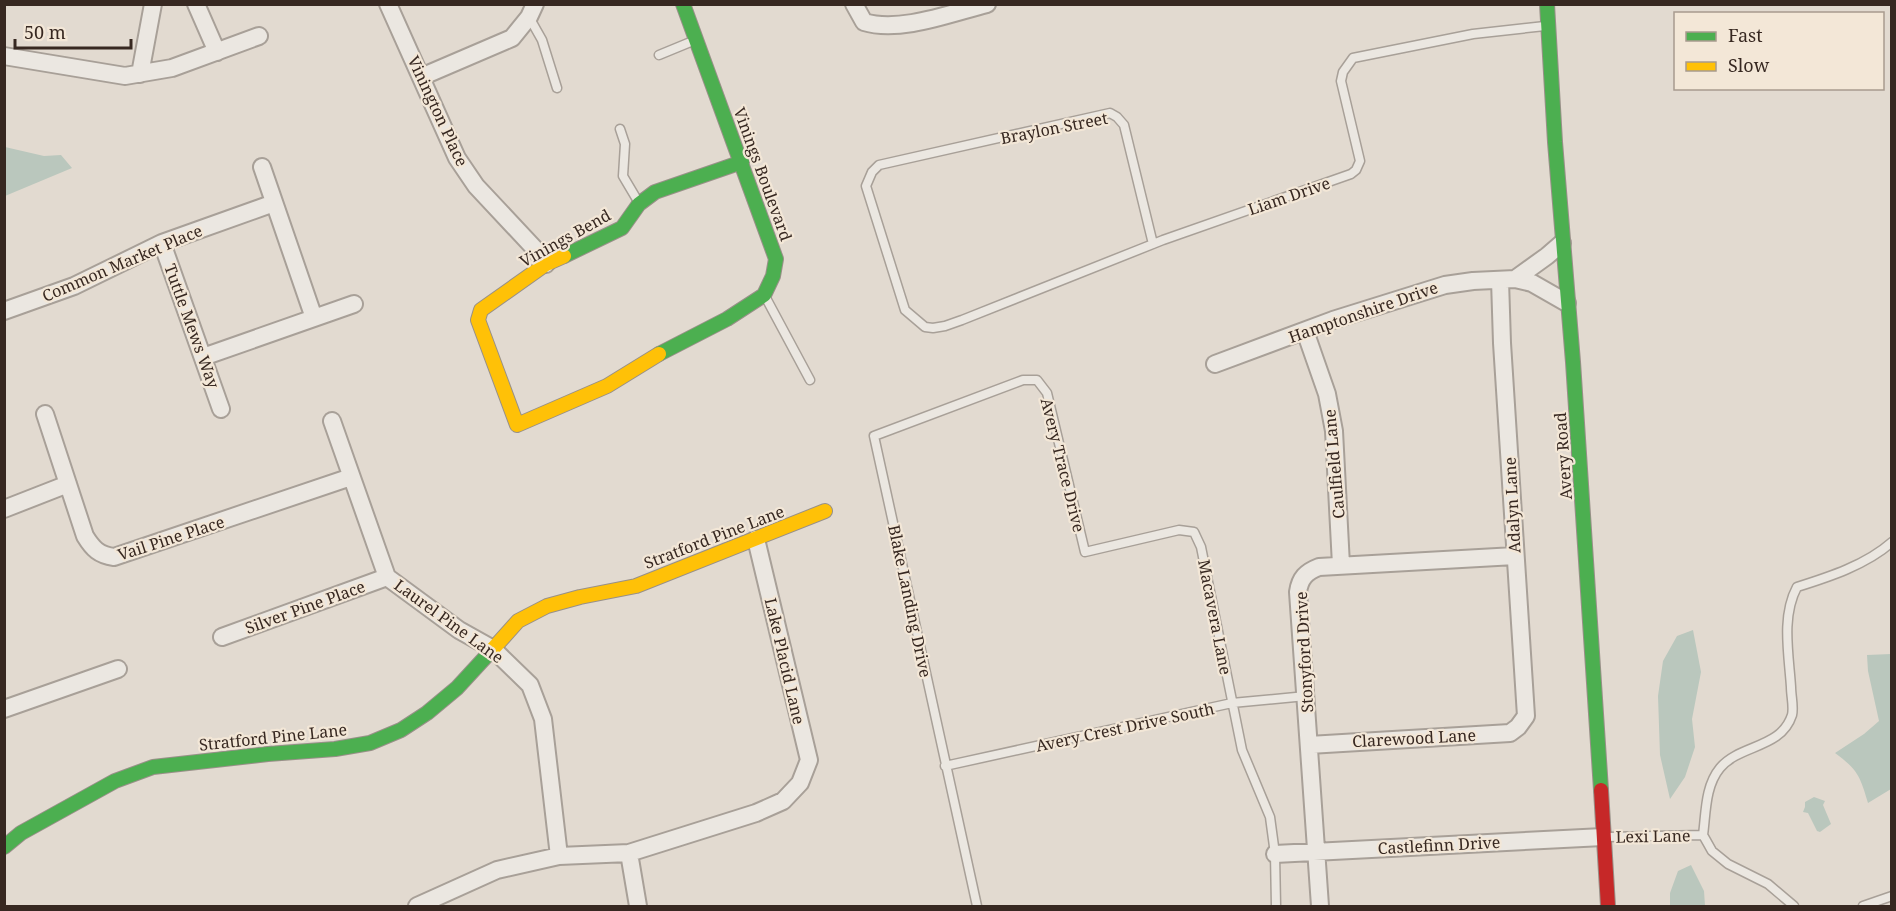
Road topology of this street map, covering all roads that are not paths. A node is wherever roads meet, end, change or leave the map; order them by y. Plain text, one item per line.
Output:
1 (153, 4) edge
2 (196, 4) edge
3 (388, 4) edge
4 (683, 4) edge
5 (854, 4) edge
6 (987, 4) edge
7 (1547, 4) edge
8 (532, 11) edge
9 (1549, 25) junction
10 (259, 36) dead end
11 (696, 40) junction
12 (217, 52) junction
13 (659, 55) dead end
14 (4, 57) edge
15 (140, 74) junction
16 (421, 77) junction
17 (557, 88) dead end
18 (620, 129) dead end
19 (742, 162) junction
20 (262, 167) dead end
21 (274, 203) junction
22 (639, 204) junction
23 (162, 243) junction
24 (1562, 243) junction
25 (1153, 244) junction
26 (546, 264) junction
27 (1508, 279) junction
28 (764, 295) junction
29 (1567, 303) junction
30 (354, 304) dead end
31 (4, 311) edge
32 (314, 318) junction
33 (925, 327) joint
34 (1305, 331) junction
35 (203, 357) junction
36 (1215, 364) dead end
37 (810, 380) dead end
38 (1037, 380) joint
39 (221, 409) dead end
40 (45, 414) dead end
41 (332, 421) dead end
42 (351, 477) junction
43 (68, 484) junction
44 (4, 509) edge
45 (825, 511) dead end
46 (1194, 532) joint
47 (756, 539) junction
48 (1892, 542) edge
49 (1515, 556) junction
50 (1341, 565) junction
51 (387, 577) junction
52 (222, 637) dead end
53 (493, 649) junction
54 (118, 669) dead end
55 (1306, 696) junction
56 (1232, 703) junction
57 (4, 709) edge
58 (1518, 727) joint
59 (1309, 745) junction
60 (945, 766) junction
61 (1703, 835) junction
62 (1603, 837) junction
63 (4, 847) edge
64 (1316, 851) junction
65 (629, 854) junction
66 (1275, 854) junction
67 (559, 856) junction
68 (1892, 896) edge
69 (417, 906) edge
70 (638, 906) edge
71 (977, 906) edge
72 (1275, 906) edge
73 (1320, 906) edge
74 (1608, 906) edge
75 (1794, 906) edge
76 (1863, 906) edge

1 - 15 street
2 - 12 street
3 - 16 street, Vinington Place
4 - 11 street, Vinings Boulevard
5 - 6 street
7 - 9 street, Avery Road
8 - 16 street
8 - 17 lane
9 - 24 street, Avery Road
9 - 25 lane, Liam Drive
10 - 12 street
11 - 13 lane
11 - 19 street, Vinings Boulevard
12 - 15 street
14 - 15 street
16 - 26 street, Vinington Place
18 - 22 lane
19 - 22 street, Vinings Bend
19 - 28 street, Vinings Boulevard
20 - 21 street
21 - 23 street, Common Market Place
21 - 32 street
22 - 26 street, Vinings Bend
23 - 31 street, Common Market Place
23 - 35 street, Tuttle Mews Way
24 - 27 street
24 - 29 street, Avery Road
25 - 33 lane, Liam Drive
25 - 33 lane, Braylon Street
26 - 28 street, Vinings Bend
27 - 29 street, Hamptonshire Drive
27 - 34 street, Hamptonshire Drive
27 - 49 street, Adalyn Lane
28 - 37 lane
29 - 62 street, Avery Road
30 - 32 street
32 - 35 street
34 - 36 street, Hamptonshire Drive
34 - 50 street, Caulfield Lane
35 - 39 street, Tuttle Mews Way
38 - 46 lane, Avery Trace Drive
38 - 60 lane, Blake Landing Drive
40 - 43 street, Vail Pine Place
41 - 42 street, Laurel Pine Lane
42 - 43 street, Vail Pine Place
42 - 51 street, Laurel Pine Lane
43 - 44 street
45 - 47 street, Stratford Pine Lane
46 - 56 lane, Macavera Lane
47 - 53 street, Stratford Pine Lane
47 - 65 street, Lake Placid Lane
48 - 61 lane
49 - 50 street, Stonyford Drive
49 - 58 street, Adalyn Lane
50 - 55 street, Stonyford Drive
51 - 52 street, Silver Pine Place
51 - 53 street, Laurel Pine Lane
53 - 63 street, Stratford Pine Lane
53 - 67 street, Laurel Pine Lane
54 - 57 street
55 - 56 lane, Avery Crest Drive South
55 - 59 street, Stonyford Drive
56 - 60 lane, Avery Crest Drive South
56 - 66 lane, Macavera Lane
58 - 59 street, Clarewood Lane
59 - 64 street, Stonyford Drive
60 - 71 lane, Blake Landing Drive
61 - 62 lane, Lexi Lane
61 - 75 lane
62 - 64 street, Castlefinn Drive
62 - 74 street, Avery Road
64 - 66 street, Castlefinn Drive
64 - 73 street, Stonyford Drive
65 - 67 street
65 - 70 street
66 - 72 lane, Macavera Lane
67 - 69 street
68 - 76 lane

